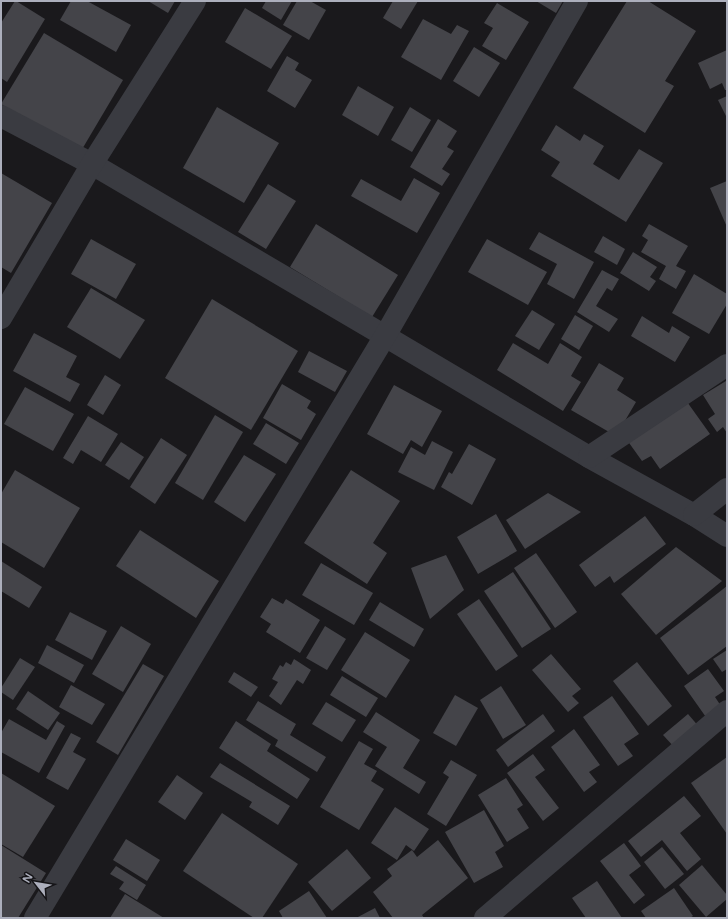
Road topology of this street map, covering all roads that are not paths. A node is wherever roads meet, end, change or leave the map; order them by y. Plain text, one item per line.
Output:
1 (195, 1) edge
2 (577, 1) edge
3 (1, 116) edge
4 (92, 164) junction
5 (1, 318) edge
6 (385, 336) junction
7 (727, 365) edge
8 (589, 457) junction
9 (727, 490) edge
10 (694, 515) junction
11 (727, 536) edge
12 (727, 711) edge
13 (35, 918) edge
14 (484, 918) edge

1 - 4 street
2 - 6 street
3 - 4 street
4 - 5 street
4 - 6 street
6 - 8 street
6 - 13 street
7 - 8 street
8 - 10 street
9 - 10 street
10 - 11 street
12 - 14 street

